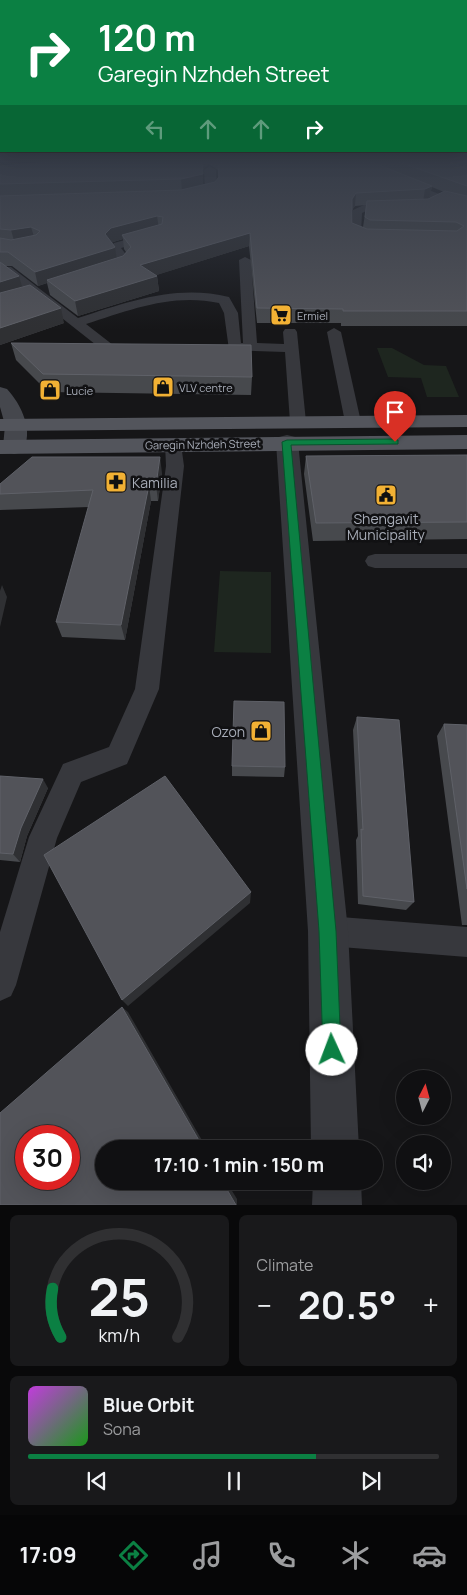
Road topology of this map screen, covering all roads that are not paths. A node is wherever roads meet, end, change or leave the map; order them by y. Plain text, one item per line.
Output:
1 (357, 217) edge
2 (159, 234) edge
3 (385, 239) edge
4 (245, 260) dead end
5 (7, 270) edge
6 (92, 275) edge
7 (55, 287) edge
8 (36, 293) junction
9 (18, 299) edge
10 (76, 324) junction
11 (290, 332) dead end
12 (334, 332) dead end
13 (250, 347) junction
14 (148, 348) edge
15 (292, 348) junction
16 (0, 393) edge
17 (353, 422) junction
18 (467, 422) edge
19 (9, 425) edge
20 (292, 432) junction
21 (467, 442) edge
22 (173, 444) junction
23 (7, 447) edge
24 (375, 561) dead end
25 (467, 561) edge
26 (328, 931) junction
27 (467, 942) edge
28 (0, 985) edge
29 (335, 1140) edge
30 (337, 1190) edge
31 (338, 1205) edge

1 - 3 lane
2 - 6 lane
4 - 13 lane
5 - 8 lane
7 - 8 lane
8 - 9 lane
8 - 10 lane
10 - 13 lane
10 - 14 lane
11 - 15 lane
12 - 17 lane
13 - 15 lane
15 - 20 lane
16 - 19 street
17 - 18 main road, Garegin Nzhdeh Street
17 - 20 main road, Garegin Nzhdeh Street
19 - 20 main road, Garegin Nzhdeh Street
19 - 23 street
20 - 21 main road, Garegin Nzhdeh Street
20 - 22 main road, Garegin Nzhdeh Street
20 - 26 street
22 - 23 main road, Garegin Nzhdeh Street
22 - 28 lane
24 - 25 lane
26 - 27 lane
26 - 29 street
30 - 31 street

